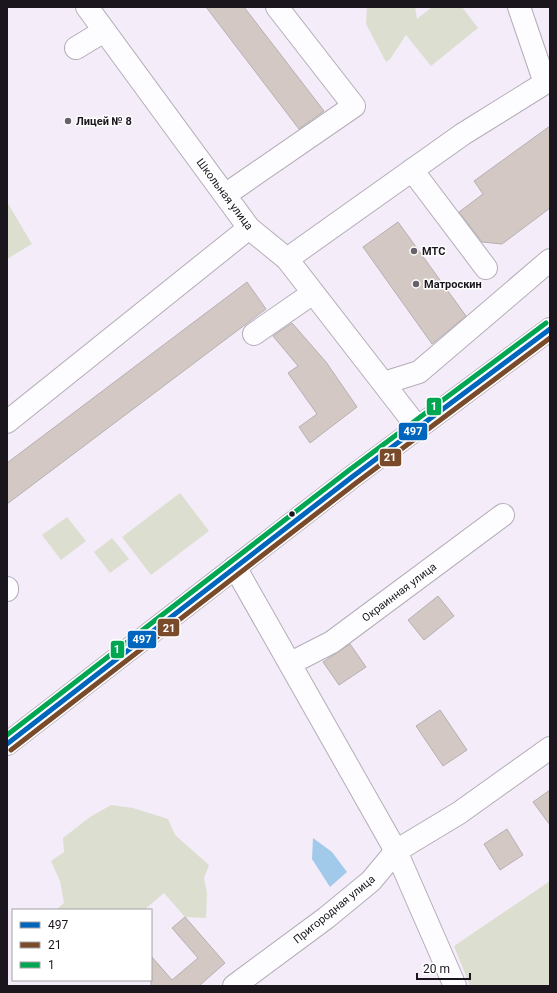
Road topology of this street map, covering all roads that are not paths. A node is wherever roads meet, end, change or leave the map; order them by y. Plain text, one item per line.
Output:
1 (87, 7) edge
2 (277, 7) edge
3 (519, 7) edge
4 (104, 31) junction
5 (76, 48) dead end
6 (412, 170) junction
7 (225, 195) junction
8 (248, 228) junction
9 (287, 259) junction
10 (550, 260) edge
11 (486, 268) dead end
12 (313, 293) junction
13 (550, 329) edge
14 (254, 334) dead end
15 (384, 384) junction
16 (7, 422) edge
17 (418, 428) junction
18 (503, 515) dead end
19 (235, 567) junction
20 (291, 663) junction
21 (7, 744) edge
22 (550, 748) edge
23 (396, 852) junction
24 (234, 986) edge
25 (455, 986) edge

1 - 4 street, Школьная улица
2 - 7 street
3 - 6 street
4 - 5 street
4 - 7 street, Школьная улица
6 - 9 street
6 - 11 street
7 - 8 street, Школьная улица
8 - 9 street, Школьная улица
8 - 16 street
9 - 12 street, Школьная улица
10 - 15 street
12 - 14 street
12 - 15 street, Школьная улица
13 - 17 street
15 - 17 street, Школьная улица
17 - 19 street
18 - 20 street, Окраинная улица
19 - 20 street
19 - 21 street
20 - 23 street
22 - 23 street, Пригородная улица
23 - 24 street, Пригородная улица
23 - 25 street

